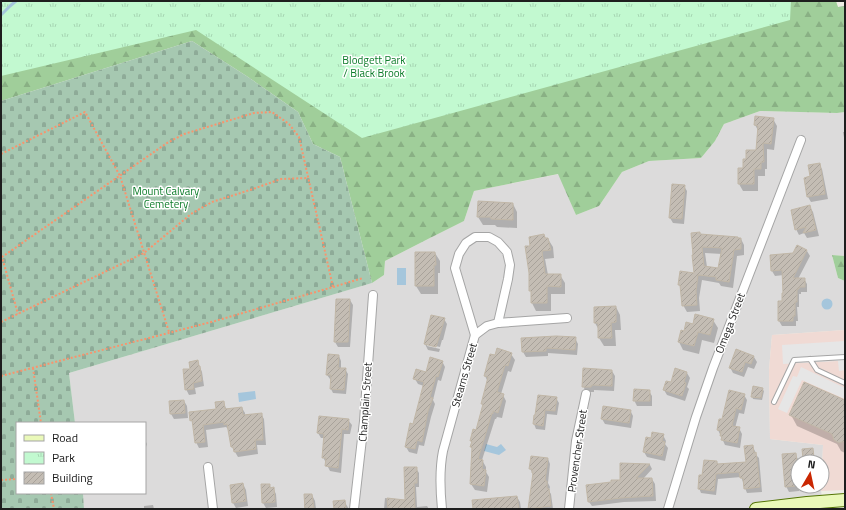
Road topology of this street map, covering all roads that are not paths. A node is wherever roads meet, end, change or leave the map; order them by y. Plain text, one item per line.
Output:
1 (801, 140) dead end
2 (373, 295) dead end
3 (567, 318) dead end
4 (498, 323) junction
5 (475, 335) junction
6 (845, 357) edge
7 (810, 359) junction
8 (845, 383) edge
9 (586, 394) dead end
10 (774, 402) dead end
11 (208, 467) dead end
12 (841, 503) edge
13 (213, 509) edge
14 (354, 509) edge
15 (442, 509) edge
16 (569, 509) edge
17 (668, 509) edge
18 (756, 509) edge

1 - 17 street, Omega Street
2 - 14 street, Champlain Street
3 - 4 street, Stearns Street
4 - 5 street, Stearns Street
4 - 5 street
5 - 15 street, Stearns Street
6 - 7 lane
7 - 8 lane
7 - 10 lane
9 - 16 street, Provencher Street
11 - 13 street
12 - 18 main road

